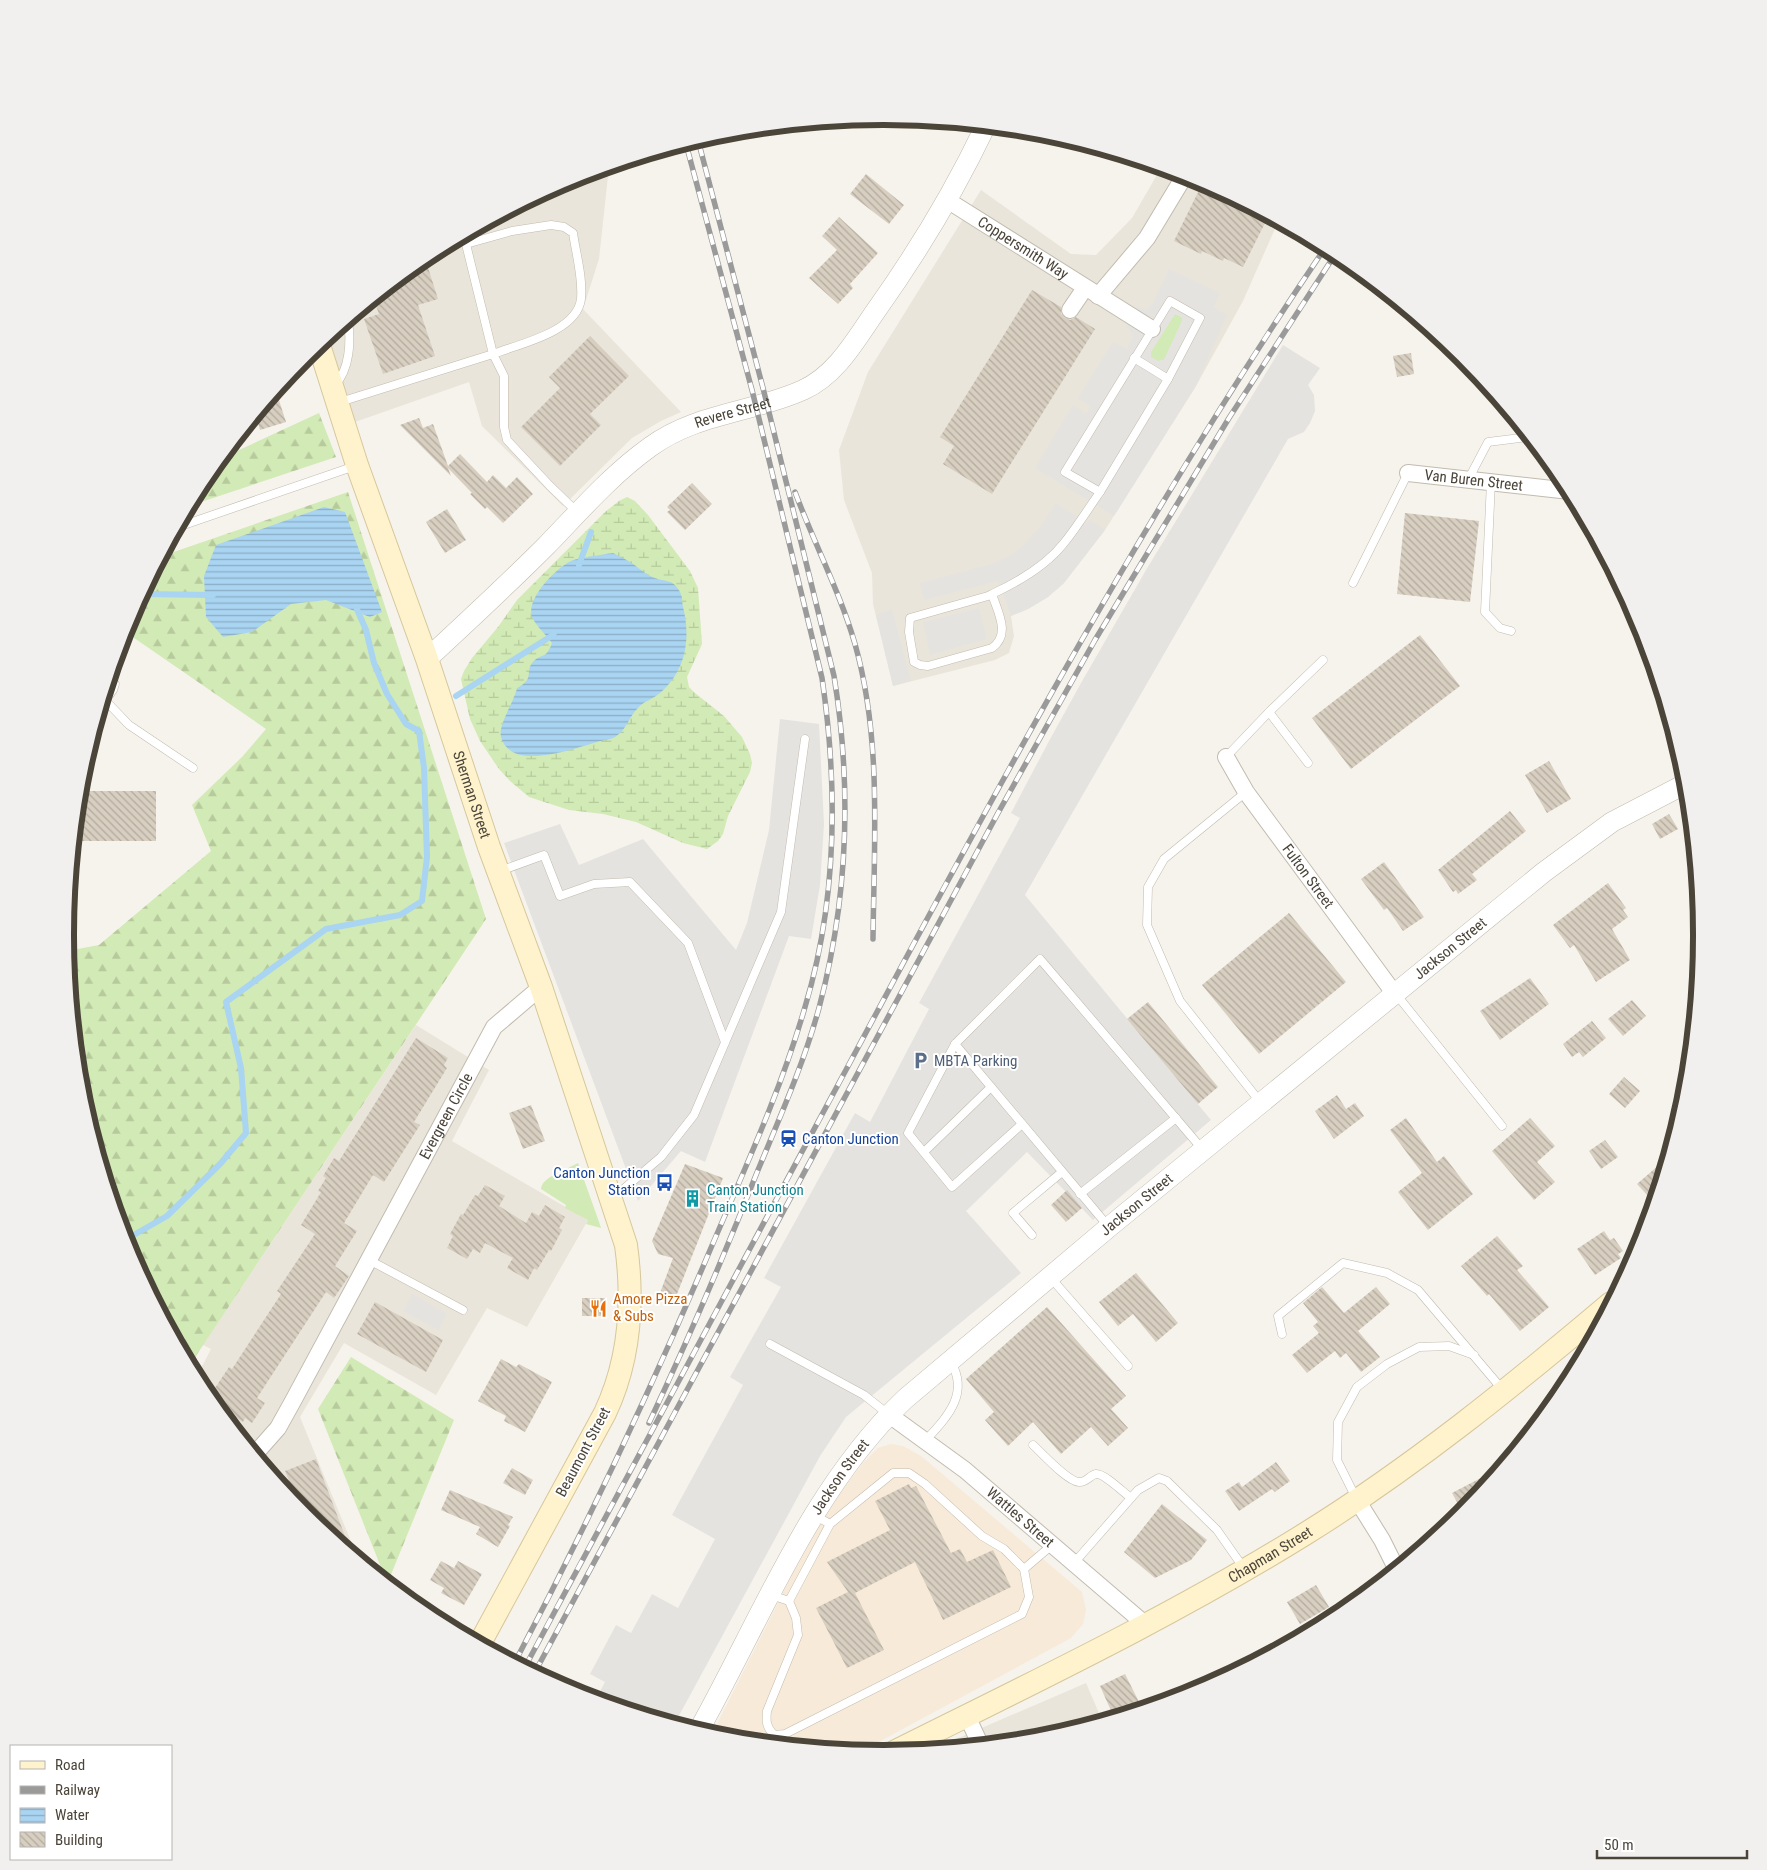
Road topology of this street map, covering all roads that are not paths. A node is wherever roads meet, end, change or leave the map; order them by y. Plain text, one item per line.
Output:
1 (982, 131) edge
2 (1181, 182) edge
3 (947, 200) junction
4 (466, 244) joint
5 (1092, 292) junction
6 (1070, 310) dead end
7 (348, 328) edge
8 (1152, 329) junction
9 (321, 352) edge
10 (493, 354) junction
11 (1134, 358) junction
12 (1168, 379) junction
13 (335, 396) junction
14 (1522, 438) edge
15 (357, 465) junction
16 (1408, 473) joint
17 (1468, 480) junction
18 (1491, 482) junction
19 (1559, 489) edge
20 (1100, 492) junction
21 (578, 513) junction
22 (186, 523) edge
23 (1353, 583) dead end
24 (992, 594) junction
25 (1511, 632) dead end
26 (427, 659) junction
27 (1323, 660) dead end
28 (107, 706) edge
29 (1269, 712) junction
30 (805, 739) dead end
31 (1226, 757) joint
32 (1308, 763) dead end
33 (193, 768) dead end
34 (1680, 787) edge
35 (1246, 792) junction
36 (498, 872) junction
37 (541, 987) junction
38 (1394, 993) junction
39 (725, 1042) junction
40 (955, 1044) junction
41 (992, 1087) junction
42 (1261, 1103) junction
43 (1176, 1118) junction
44 (1022, 1124) junction
45 (1502, 1126) dead end
46 (1203, 1151) junction
47 (924, 1152) junction
48 (1062, 1172) junction
49 (1080, 1194) junction
50 (611, 1200) junction
51 (1109, 1227) junction
52 (1032, 1235) dead end
53 (626, 1245) joint
54 (369, 1260) junction
55 (1050, 1277) junction
56 (464, 1310) dead end
57 (1600, 1312) edge
58 (1282, 1334) dead end
59 (770, 1344) dead end
60 (1476, 1356) junction
61 (950, 1361) junction
62 (1128, 1366) dead end
63 (1503, 1390) junction
64 (888, 1414) junction
65 (925, 1441) junction
66 (1033, 1445) dead end
67 (259, 1450) edge
68 (1131, 1498) junction
69 (1357, 1500) junction
70 (822, 1520) junction
71 (1052, 1545) junction
72 (1074, 1563) junction
73 (1393, 1563) edge
74 (1024, 1569) junction
75 (1245, 1570) junction
76 (780, 1598) junction
77 (1146, 1625) junction
78 (483, 1638) edge
79 (967, 1716) junction
80 (703, 1724) edge
81 (978, 1739) edge
82 (910, 1744) edge

1 - 3 street, Revere Street
2 - 5 street
3 - 5 street, Coppersmith Way
3 - 21 street, Revere Street
4 - 10 lane
4 - 10 lane
5 - 6 street
5 - 8 street, Coppersmith Way
7 - 13 lane
8 - 11 lane
8 - 12 lane
9 - 13 main road, Sherman Street
10 - 13 lane
10 - 21 lane
11 - 12 lane
11 - 20 lane
12 - 20 lane
13 - 15 main road, Sherman Street
14 - 17 lane
15 - 22 lane
15 - 26 main road, Sherman Street
16 - 17 street, Van Buren Street
16 - 23 lane
17 - 18 street, Van Buren Street
18 - 19 street, Van Buren Street
18 - 25 lane
20 - 24 lane
21 - 26 street, Revere Street
24 - 24 lane
26 - 36 main road, Sherman Street
27 - 29 lane
28 - 33 lane
29 - 31 lane
29 - 32 lane
30 - 39 lane
31 - 35 street, Fulton Street
34 - 38 street, Jackson Street
35 - 38 street, Fulton Street
35 - 42 lane
36 - 37 main road, Sherman Street
36 - 39 lane
37 - 50 main road, Sherman Street
37 - 54 street, Evergreen Circle
38 - 42 street, Jackson Street
38 - 45 lane
39 - 50 lane
40 - 41 lane
40 - 43 lane
40 - 47 lane
41 - 44 lane
41 - 47 lane
42 - 46 street, Jackson Street
43 - 46 lane
43 - 49 lane
44 - 47 lane
44 - 48 lane
46 - 51 street, Jackson Street
48 - 49 lane
48 - 52 lane
49 - 51 lane
50 - 53 main road, Sherman Street
51 - 55 street, Jackson Street
53 - 78 main road, Beaumont Street
54 - 56 lane
54 - 67 street, Evergreen Circle
55 - 61 street, Jackson Street
55 - 62 lane
57 - 63 main road, Chapman Street
58 - 60 lane
59 - 64 lane
60 - 63 lane
60 - 69 lane
61 - 64 street, Jackson Street
61 - 65 lane
63 - 69 main road, Chapman Street
64 - 65 street, Wattles Street
64 - 70 street, Jackson Street
65 - 71 street, Wattles Street
66 - 68 lane
68 - 72 lane
68 - 75 lane
69 - 73 street
69 - 75 main road, Chapman Street
70 - 74 lane
70 - 76 street, Jackson Street
71 - 72 street, Wattles Street
71 - 74 lane
72 - 77 street, Wattles Street
74 - 76 lane
75 - 77 main road, Chapman Street
76 - 80 street, Jackson Street
77 - 79 main road, Chapman Street
79 - 81 street
79 - 82 main road, Chapman Street

